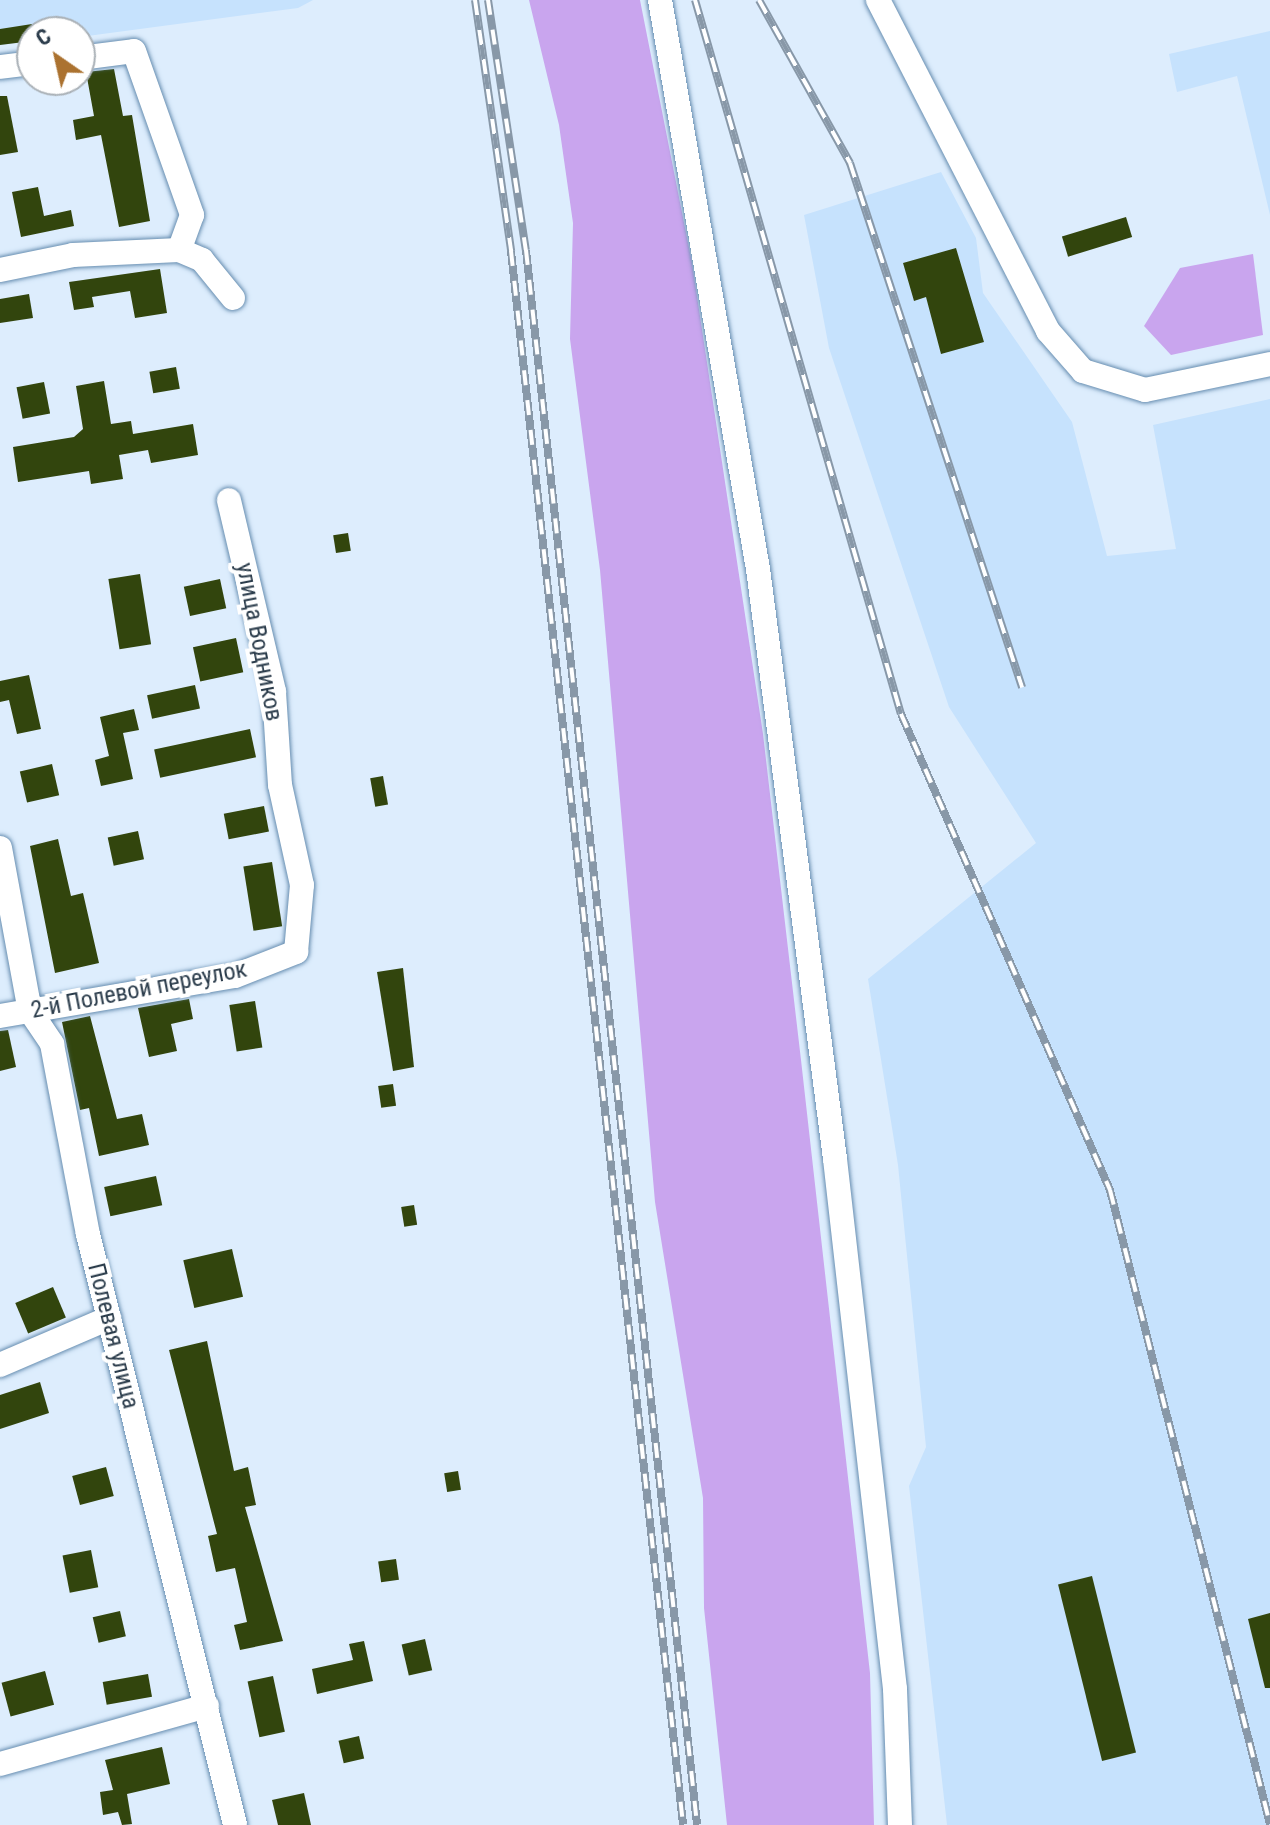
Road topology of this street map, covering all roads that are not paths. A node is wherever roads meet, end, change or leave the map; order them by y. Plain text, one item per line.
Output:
1 (660, 0) edge
2 (878, 0) edge
3 (96, 56) edge
4 (179, 250) junction
5 (0, 270) edge
6 (233, 298) dead end
7 (1270, 364) edge
8 (229, 500) dead end
9 (280, 785) joint
10 (0, 848) edge
11 (30, 1011) junction
12 (0, 1016) edge
13 (109, 1318) junction
14 (0, 1365) edge
15 (207, 1706) junction
16 (0, 1764) edge
17 (235, 1825) edge
18 (900, 1825) edge

1 - 18 street
2 - 7 street
3 - 4 street
4 - 5 street
4 - 6 street
8 - 9 street, улица Водников
9 - 11 street, 2-й Полевой переулок
10 - 11 street, Полевая улица
11 - 12 street, 2-й Полевой переулок
11 - 13 street, Полевая улица
13 - 14 street
13 - 15 street, Полевая улица
15 - 16 street
15 - 17 street, Полевая улица

